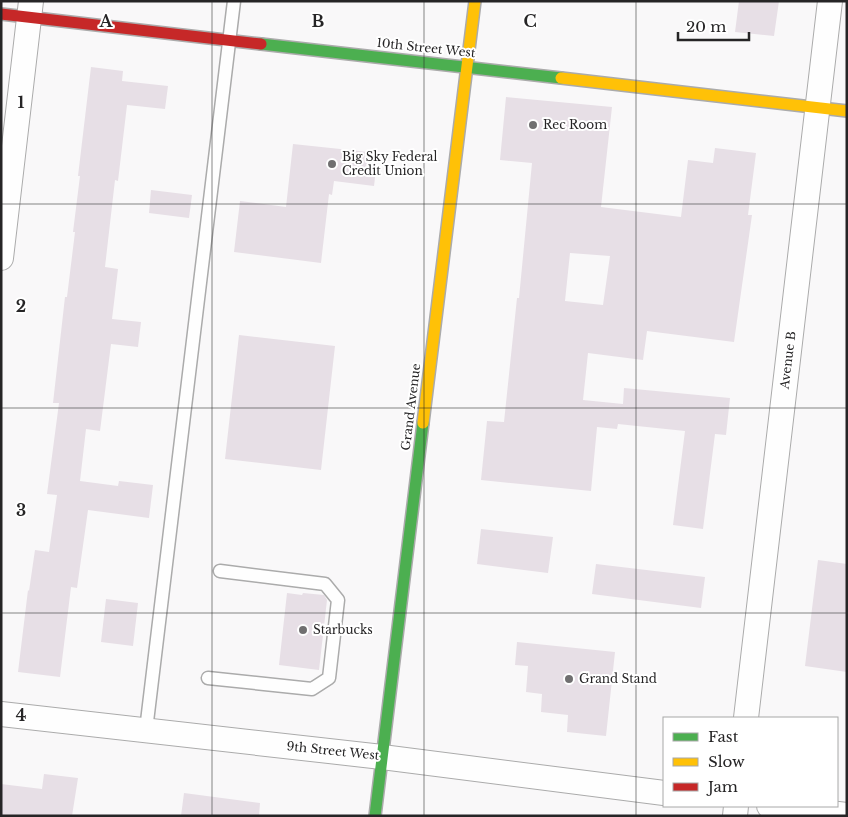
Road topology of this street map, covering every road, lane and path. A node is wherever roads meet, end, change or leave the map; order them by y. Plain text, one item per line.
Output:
1 (234, 1) edge
2 (475, 1) edge
3 (830, 1) edge
4 (30, 9) edge
5 (1, 14) edge
6 (229, 40) junction
7 (467, 67) junction
8 (818, 108) junction
9 (847, 111) edge
10 (1, 258) edge
11 (220, 571) dead end
12 (208, 678) dead end
13 (1, 714) edge
14 (746, 717) edge
15 (146, 730) junction
16 (382, 757) junction
17 (663, 793) edge
18 (778, 807) edge
19 (847, 815) edge
20 (375, 816) edge

1 - 6 lane
2 - 7 street, Grand Avenue
3 - 8 street, Avenue B
4 - 5 street, 10th Street West
4 - 6 street, 10th Street West
4 - 10 street
6 - 7 street, 10th Street West
6 - 15 lane
7 - 8 street, 10th Street West
7 - 16 street, Grand Avenue
8 - 9 street, 10th Street West
8 - 14 street, Avenue B
11 - 12 lane
13 - 15 street, 9th Street West
15 - 16 street, 9th Street West
16 - 17 street, 9th Street West
16 - 20 street, Grand Avenue
18 - 19 street

